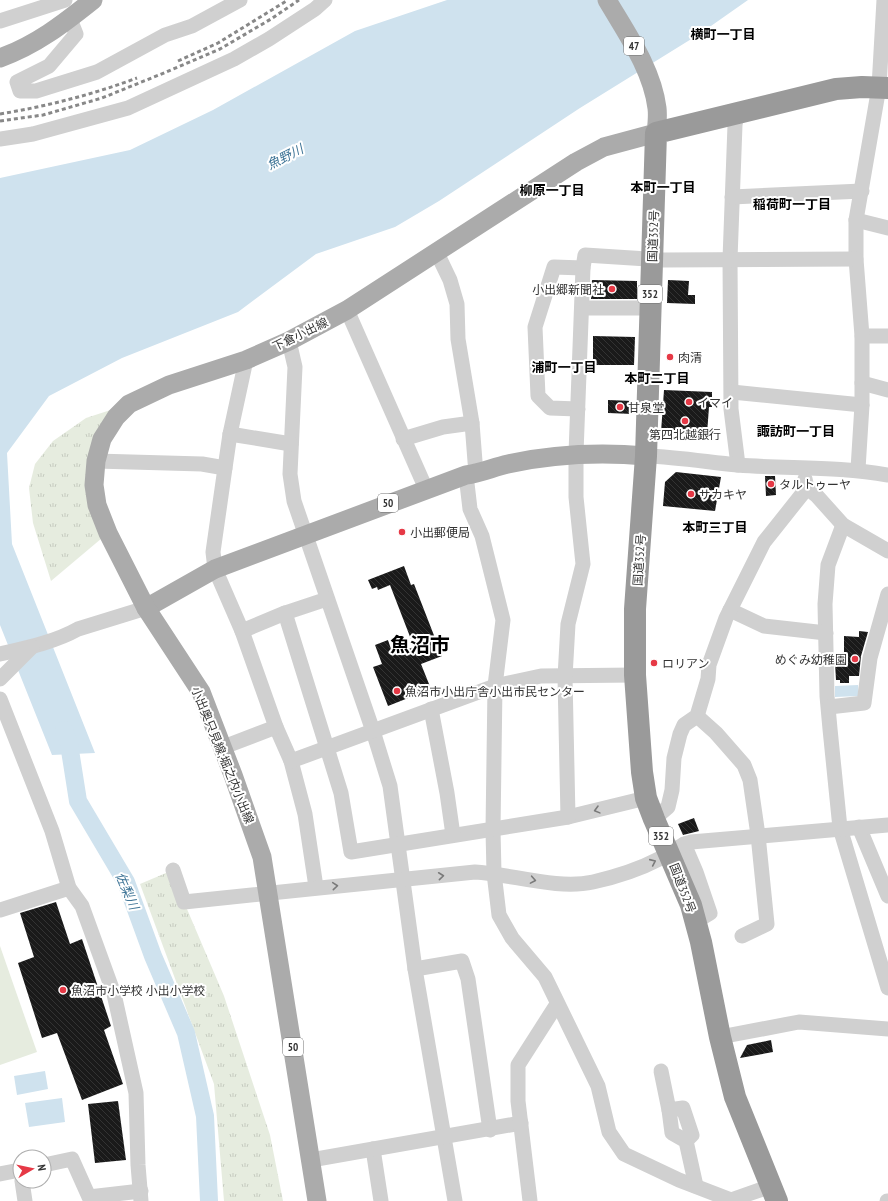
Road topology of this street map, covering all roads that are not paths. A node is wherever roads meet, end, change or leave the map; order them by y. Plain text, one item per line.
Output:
1 (65, 0) edge
2 (93, 0) edge
3 (240, 0) edge
4 (325, 0) edge
5 (607, 0) edge
6 (884, 0) edge
7 (35, 5) edge
8 (70, 19) junction
9 (0, 21) edge
10 (885, 32) edge
11 (0, 58) edge
12 (884, 88) edge
13 (736, 113) junction
14 (656, 133) junction
15 (0, 139) edge
16 (862, 191) junction
17 (732, 197) junction
18 (856, 220) junction
19 (888, 228) edge
20 (438, 253) junction
21 (730, 259) junction
22 (856, 259) junction
23 (652, 260) junction
24 (583, 268) junction
25 (582, 308) junction
26 (650, 308) junction
27 (347, 310) junction
28 (862, 336) junction
29 (888, 336) edge
30 (289, 341) junction
31 (246, 360) junction
32 (862, 383) junction
33 (888, 390) edge
34 (732, 392) junction
35 (862, 405) junction
36 (578, 409) junction
37 (472, 423) junction
38 (230, 434) junction
39 (403, 439) junction
40 (291, 444) junction
41 (576, 453) junction
42 (646, 456) junction
43 (96, 461) junction
44 (738, 465) junction
45 (225, 468) junction
46 (802, 468) junction
47 (858, 469) junction
48 (471, 474) junction
49 (888, 475) edge
50 (807, 488) junction
51 (426, 489) junction
52 (843, 525) junction
53 (304, 535) junction
54 (888, 550) edge
55 (215, 569) junction
56 (888, 594) edge
57 (327, 598) junction
58 (146, 608) junction
59 (730, 610) junction
60 (285, 613) junction
61 (242, 631) junction
62 (826, 633) junction
63 (33, 646) junction
64 (0, 654) edge
65 (635, 675) junction
66 (565, 677) junction
67 (0, 679) edge
68 (495, 686) junction
69 (0, 699) edge
70 (829, 707) junction
71 (431, 708) junction
72 (697, 716) junction
73 (276, 727) junction
74 (373, 731) junction
75 (327, 747) junction
76 (222, 748) junction
77 (291, 761) junction
78 (646, 798) junction
79 (568, 817) junction
80 (654, 820) junction
81 (888, 825) edge
82 (859, 827) junction
83 (840, 828) junction
84 (493, 830) junction
85 (453, 835) junction
86 (758, 835) junction
87 (398, 844) junction
88 (676, 848) junction
89 (173, 870) dead end
90 (494, 873) junction
91 (402, 880) junction
92 (316, 887) junction
93 (69, 888) junction
94 (269, 893) junction
95 (888, 896) edge
96 (0, 910) edge
97 (742, 936) dead end
98 (414, 969) junction
99 (888, 988) edge
100 (557, 1004) junction
101 (888, 1029) edge
102 (720, 1037) junction
103 (661, 1071) dead end
104 (521, 1123) junction
105 (490, 1130) junction
106 (445, 1137) junction
107 (373, 1149) junction
108 (311, 1160) junction
109 (52, 1163) edge
110 (12, 1172) edge
111 (0, 1174) edge
112 (696, 1186) junction
113 (23, 1189) edge
114 (774, 1194) edge
115 (141, 1196) edge
116 (25, 1201) edge
117 (317, 1201) edge
118 (381, 1201) edge
119 (455, 1201) edge
120 (530, 1201) edge

1 - 7 street
2 - 8 main road
3 - 8 street
4 - 15 street
5 - 14 main road, 47
6 - 10 street
7 - 9 street
8 - 11 main road
10 - 12 street
12 - 13 highway
12 - 16 street
13 - 14 highway
13 - 17 street
14 - 20 main road, 下倉小出線
14 - 23 highway, 国道352号 / 352
16 - 17 street
16 - 18 street
17 - 21 street
18 - 19 street
18 - 22 street
20 - 27 main road, 下倉小出線
20 - 37 street
21 - 22 street
21 - 23 street
21 - 34 street
22 - 28 street
23 - 24 street
23 - 26 highway, 国道352号 / 352
24 - 25 street
24 - 36 street
25 - 26 street
25 - 36 street
26 - 42 highway, 国道352号 / 352
27 - 30 main road, 下倉小出線
27 - 39 street
28 - 29 street
28 - 32 street
30 - 31 main road, 下倉小出線
30 - 40 street
31 - 38 street
31 - 43 main road, 下倉小出線
32 - 33 street
32 - 35 street
34 - 35 street
34 - 44 street
35 - 47 street
36 - 41 street
37 - 39 street
37 - 48 street
38 - 40 street
38 - 45 street
39 - 51 street
40 - 53 street
41 - 42 main road, 50
41 - 48 main road, 50
41 - 66 street
42 - 44 street
42 - 65 highway, 国道352号 / 352
43 - 45 street
43 - 58 main road, 下倉小出線
44 - 46 street
45 - 55 street
46 - 47 street
46 - 50 street
47 - 49 street
48 - 51 main road, 50
48 - 68 street
50 - 52 street
50 - 59 street
51 - 53 main road, 50
52 - 54 street
52 - 62 street
53 - 55 main road, 50
53 - 57 street
55 - 58 main road, 50
55 - 61 street
56 - 70 street
57 - 60 street
57 - 74 street
58 - 63 street
58 - 76 main road, 小出奥只見線;堀之内小出線 / 50
59 - 62 street
59 - 72 street
60 - 61 street
60 - 75 street
61 - 73 street
62 - 70 street
63 - 64 street
63 - 67 street
65 - 66 street
65 - 78 highway, 国道352号 / 352
66 - 68 street
66 - 79 street
68 - 71 street
68 - 84 street
69 - 93 street
70 - 83 street
71 - 74 street
71 - 85 street
72 - 80 street
72 - 86 street
73 - 76 street
73 - 77 street
74 - 75 street
74 - 87 street
75 - 77 street
75 - 87 street
76 - 94 main road, 小出奥只見線;堀之内小出線 / 50
77 - 92 street
78 -> 79 street
78 - 80 highway, 国道352号 / 352
79 - 84 street
80 - 88 highway, 国道352号 / 352
81 - 82 street
82 - 83 street
82 - 95 street
83 - 86 street
83 - 99 street
84 - 85 street
84 - 90 street
85 - 87 street
86 - 88 street
86 - 97 street
87 - 91 street
90 -> 88 street
88 - 102 highway, 国道352号 / 352
89 - 94 street
91 -> 90 street
90 - 100 street
92 -> 91 street
91 - 98 street
92 - 94 street
93 - 96 street
93 - 115 street
94 - 108 main road, 小出奥只見線;堀之内小出線 / 50
98 - 105 street
98 - 106 street
100 - 104 street
100 - 112 street
101 - 102 street
102 - 114 highway, 国道352号 / 352
103 - 112 street
104 - 105 street
104 - 120 street
105 - 106 street
106 - 107 street
106 - 119 street
107 - 108 street
107 - 118 street
108 - 117 main road, 小出奥只見線;堀之内小出線 / 50
109 - 115 street
110 - 111 street
112 - 114 street
113 - 116 street

